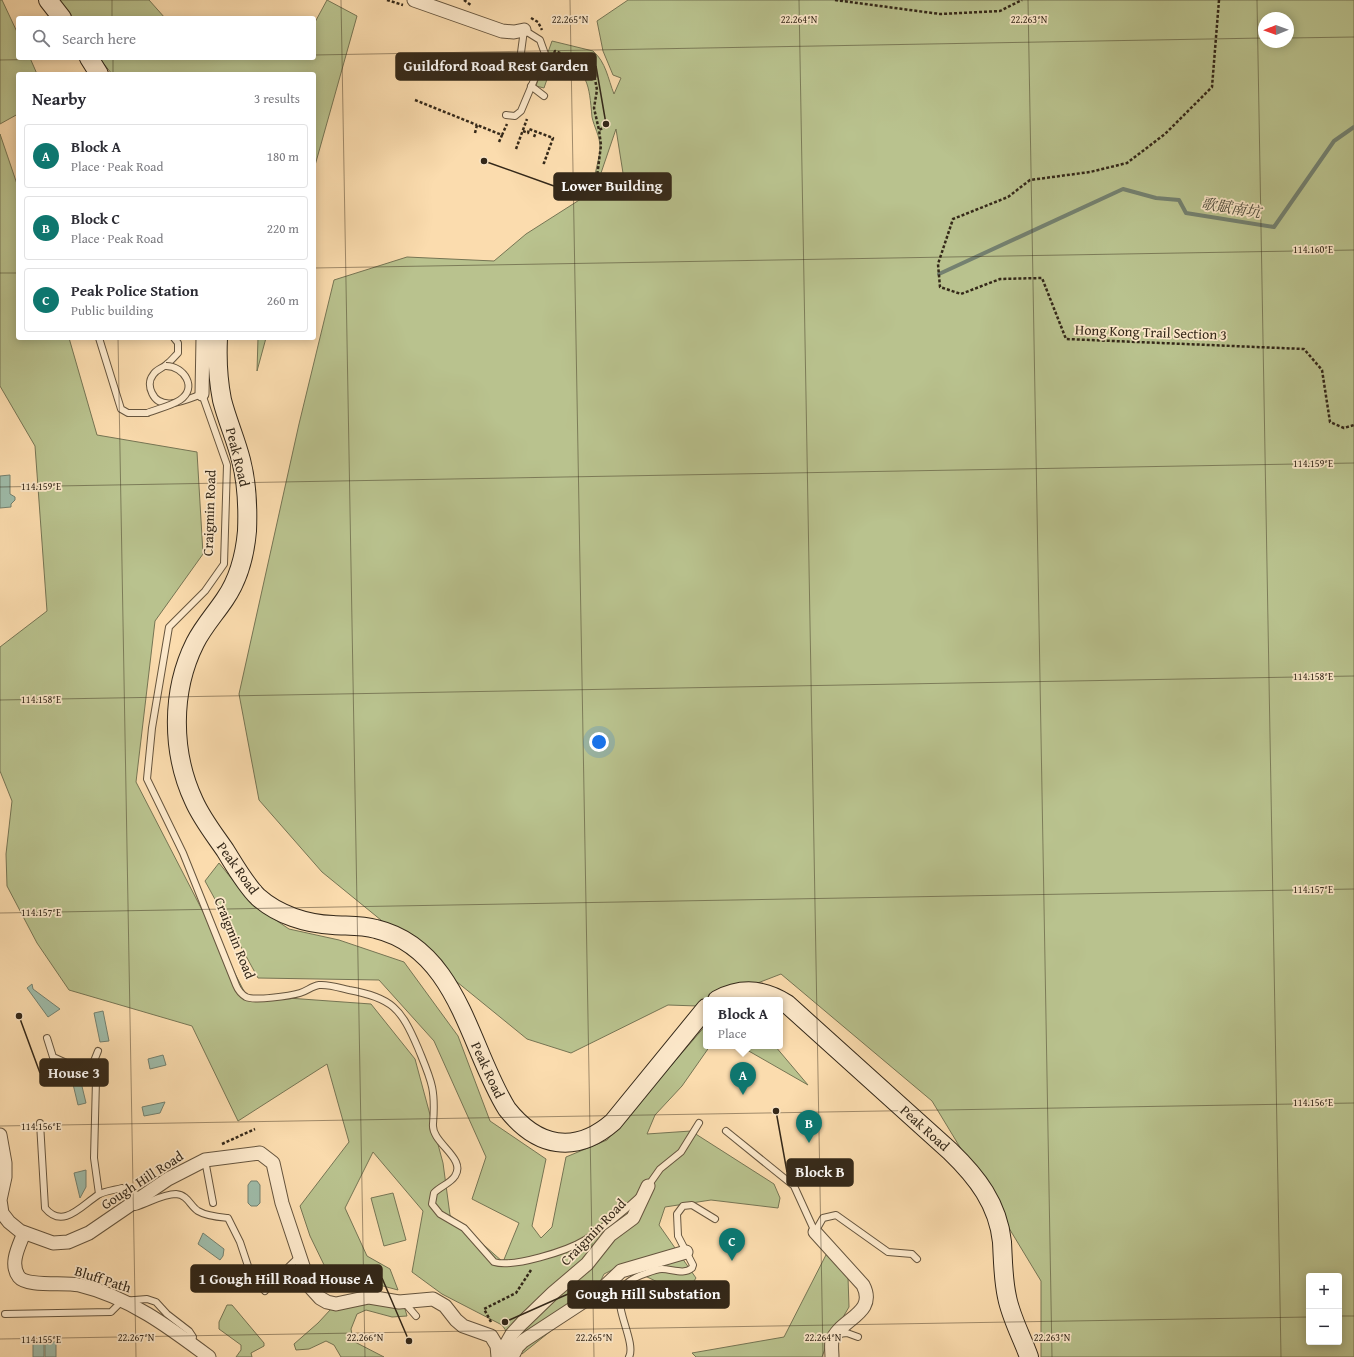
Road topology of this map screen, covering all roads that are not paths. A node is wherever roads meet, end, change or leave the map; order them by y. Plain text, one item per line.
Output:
1 (48, 0) edge
2 (414, 0) edge
3 (60, 16) edge
4 (524, 30) junction
5 (90, 60) edge
6 (520, 60) dead end
7 (98, 72) edge
8 (531, 86) junction
9 (544, 96) dead end
10 (507, 117) road end
11 (100, 340) edge
12 (176, 340) edge
13 (203, 340) edge
14 (218, 340) edge
15 (166, 366) junction
16 (202, 394) junction
17 (724, 997) edge
18 (775, 997) edge
19 (783, 1002) edge
20 (703, 1012) edge
21 (47, 1038) dead end
22 (98, 1051) dead end
23 (96, 1080) junction
24 (40, 1123) dead end
25 (699, 1123) dead end
26 (726, 1131) dead end
27 (0, 1135) edge
28 (205, 1160) junction
29 (648, 1186) junction
30 (99, 1194) junction
31 (142, 1197) junction
32 (213, 1203) dead end
33 (122, 1211) junction
34 (715, 1219) dead end
35 (815, 1232) junction
36 (24, 1233) junction
37 (686, 1252) junction
38 (300, 1256) junction
39 (918, 1259) dead end
40 (277, 1278) dead end
41 (265, 1291) dead end
42 (122, 1301) junction
43 (404, 1302) junction
44 (5, 1314) dead end
45 (416, 1316) dead end
46 (836, 1335) junction
47 (858, 1337) dead end
48 (209, 1357) edge
49 (499, 1357) edge
50 (512, 1357) edge
51 (629, 1357) edge
52 (832, 1357) edge
53 (1029, 1357) edge

1 - 3 main road
2 - 4 street
4 - 6 lane
4 - 8 lane
5 - 7 main road
8 - 9 lane
8 - 10 lane
11 - 15 lane, bridge
12 - 15 lane
13 - 16 street, Craigmin Road
14 - 20 main road, Peak Road
15 - 16 lane
16 - 29 lane, Craigmin Road
17 - 18 main road, Peak Road
19 - 53 main road, Peak Road
21 - 23 lane
22 - 23 lane
23 - 30 lane
24 - 30 lane
25 - 29 lane
26 - 35 lane
27 - 36 street, Gough Hill Road
28 - 31 street, Gough Hill Road
28 - 32 lane
28 - 38 street, Gough Hill Road
29 - 49 street, Craigmin Road
30 - 31 lane
31 - 33 street, Gough Hill Road
33 - 36 street, Gough Hill Road
33 - 41 lane
34 - 37 lane
35 - 39 lane
35 - 46 street
36 - 42 street, Bluff Path
37 - 50 street
37 - 51 lane
38 - 40 lane
38 - 43 street, Gough Hill Road
42 - 44 lane
42 - 48 street, Bluff Path
43 - 45 lane
43 - 49 street, Gough Hill Road
46 - 47 lane
46 - 52 street

